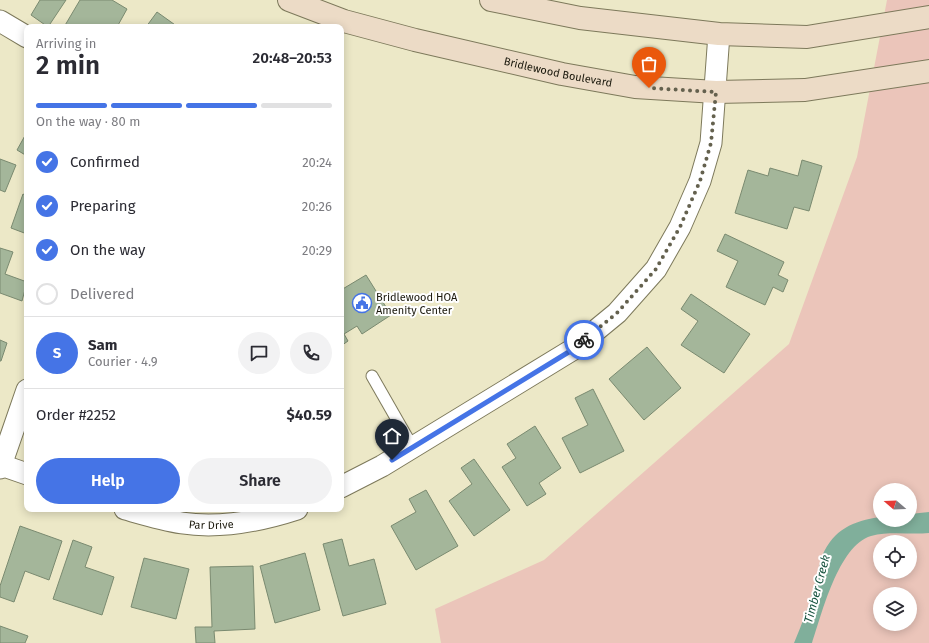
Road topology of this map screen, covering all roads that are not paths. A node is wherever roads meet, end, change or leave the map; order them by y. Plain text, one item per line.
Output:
1 (290, 0) edge
2 (491, 0) edge
3 (929, 17) edge
4 (0, 21) edge
5 (719, 34) junction
6 (24, 35) edge
7 (929, 71) edge
8 (716, 92) junction
9 (372, 376) dead end
10 (24, 399) edge
11 (412, 446) junction
12 (1, 467) edge
13 (24, 473) edge
14 (344, 485) edge
15 (137, 512) edge
16 (288, 512) edge

1 - 8 main road, Bridlewood Boulevard
2 - 5 main road
3 - 5 main road
4 - 6 street
5 - 8 street
7 - 8 main road, Bridlewood Boulevard
8 - 11 street
9 - 11 lane
10 - 12 street
11 - 14 street
12 - 13 street
15 - 16 street, Par Drive

